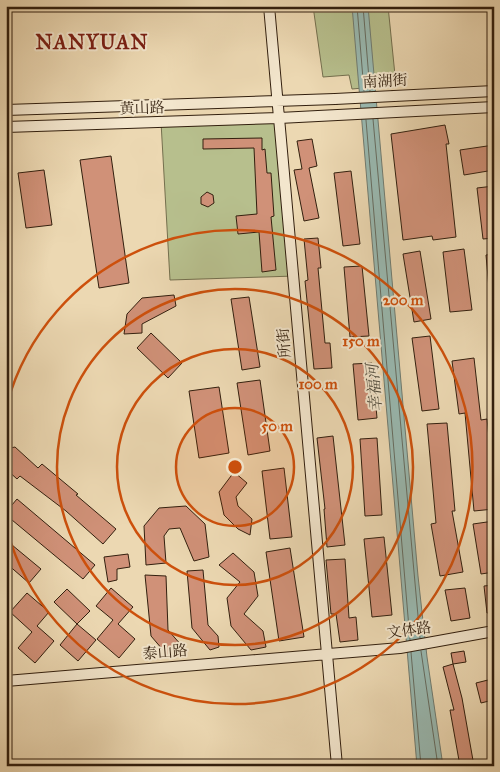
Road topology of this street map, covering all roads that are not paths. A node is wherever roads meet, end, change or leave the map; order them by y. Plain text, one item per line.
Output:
1 (269, 6) edge
2 (494, 91) edge
3 (278, 102) junction
4 (494, 108) edge
5 (6, 110) edge
6 (279, 118) junction
7 (6, 127) edge
8 (494, 631) edge
9 (327, 654) junction
10 (6, 681) edge
11 (337, 766) edge

1 - 3 main road, 所街
2 - 3 main road, 南湖街, bridge
3 - 5 main road, 黄山路
3 - 6 main road, 所街
4 - 6 main road
6 - 7 main road, 黄山路
6 - 9 main road, 所街
8 - 9 main road, 文体路
9 - 10 main road, 泰山路
9 - 11 main road, 所街

